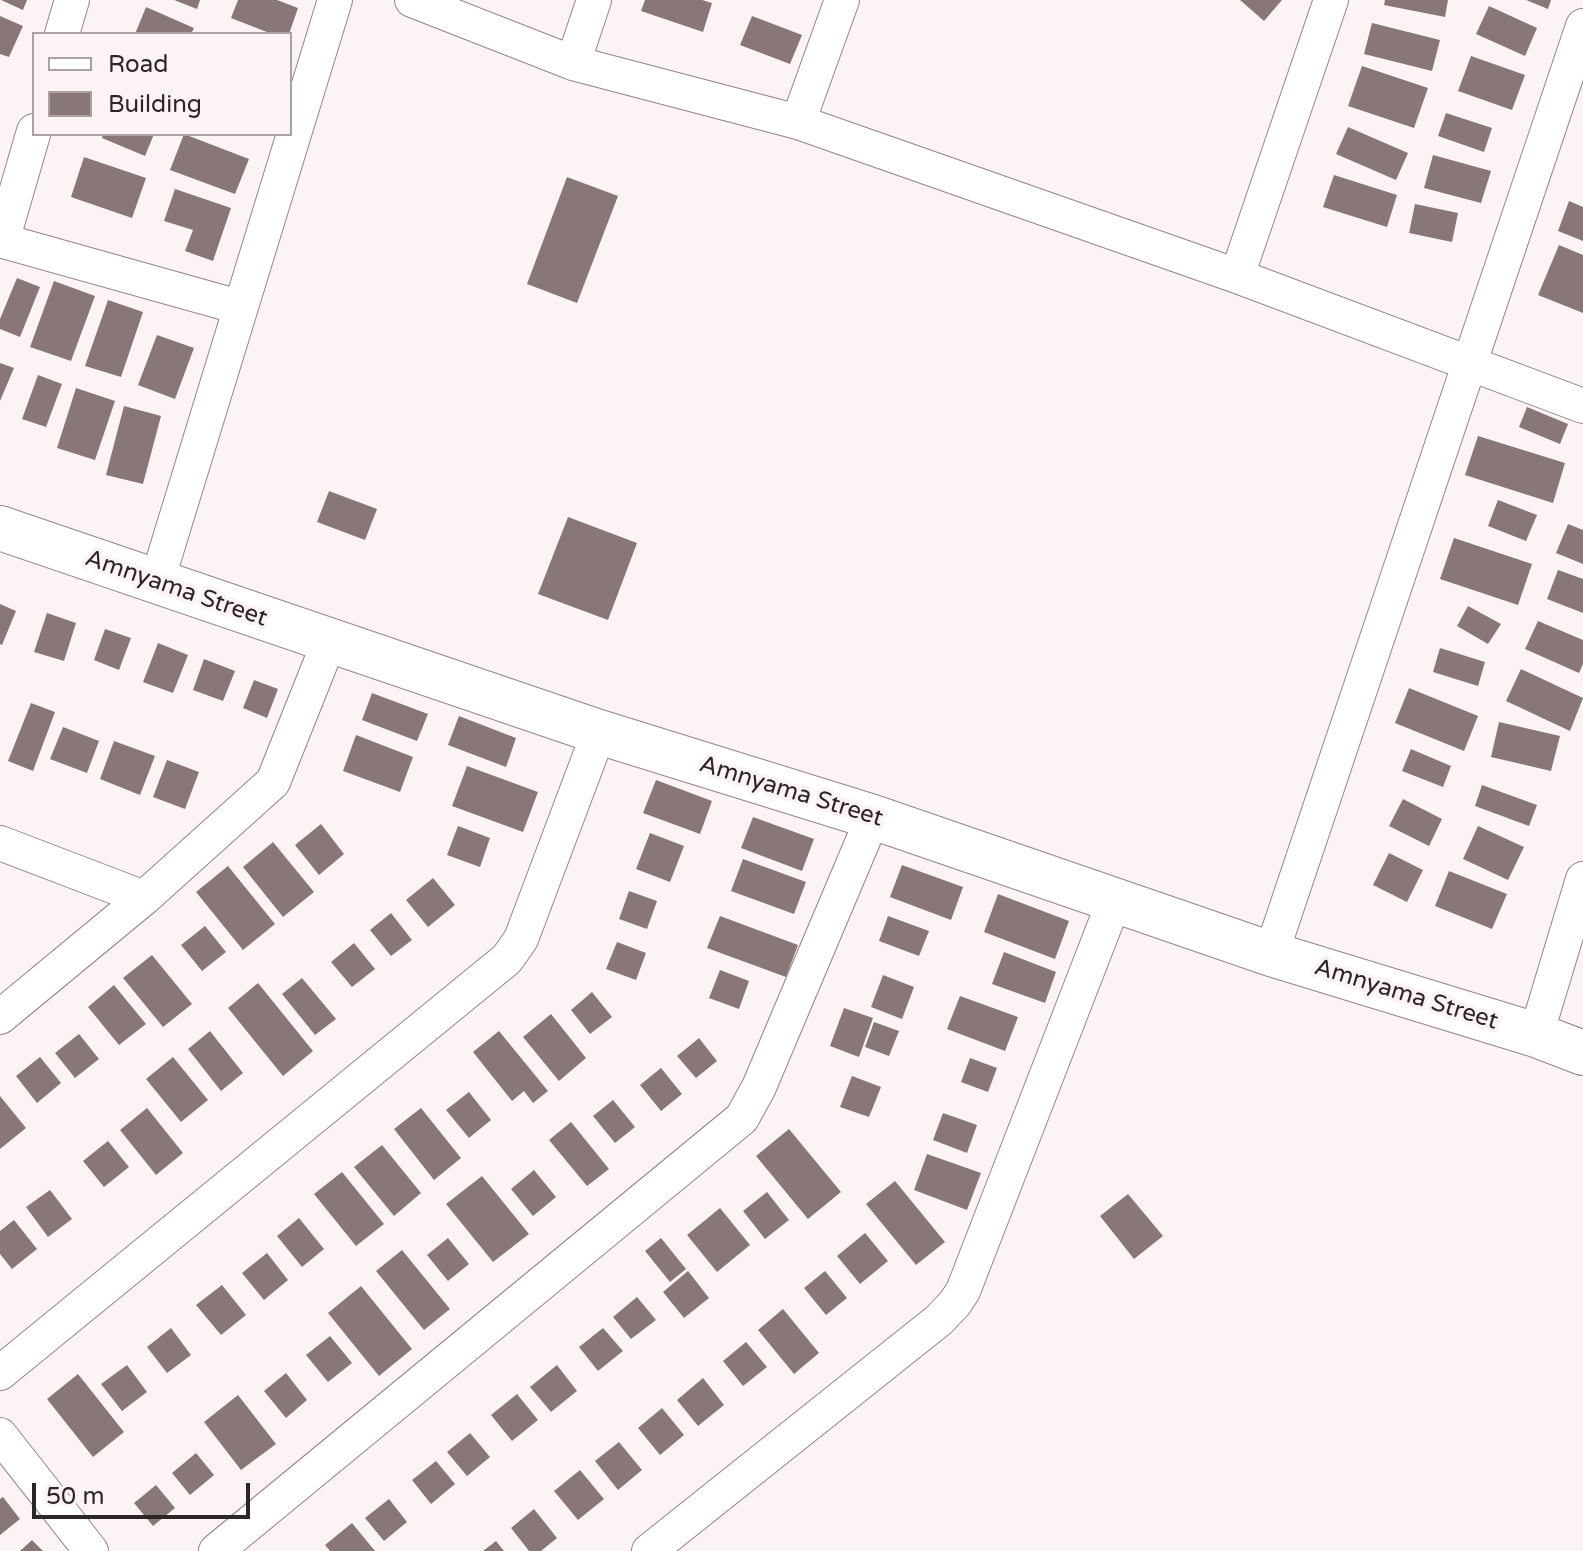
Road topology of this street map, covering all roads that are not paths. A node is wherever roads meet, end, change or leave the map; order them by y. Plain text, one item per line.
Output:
1 (72, 0) edge
2 (335, 0) edge
3 (412, 0) edge
4 (594, 0) edge
5 (842, 0) edge
6 (1331, 0) edge
7 (1583, 26) edge
8 (63, 32) edge
9 (573, 63) junction
10 (798, 122) junction
11 (32, 136) edge
12 (1, 240) edge
13 (1237, 276) junction
14 (239, 307) junction
15 (1469, 366) junction
16 (1583, 406) edge
17 (0, 528) edge
18 (157, 581) junction
19 (329, 642) junction
20 (599, 732) junction
21 (873, 817) junction
22 (0, 843) edge
23 (1583, 879) edge
24 (144, 898) junction
25 (1115, 899) junction
26 (1271, 954) junction
27 (0, 1017) edge
28 (1536, 1035) junction
29 (1583, 1053) edge
30 (0, 1373) edge
31 (0, 1435) edge
32 (91, 1551) edge
33 (216, 1551) edge
34 (649, 1551) edge

1 - 8 street
2 - 14 street
3 - 9 street
4 - 9 street
5 - 10 street
6 - 13 street
7 - 15 street
9 - 10 street
10 - 13 street
11 - 12 street
12 - 14 street
13 - 15 street
14 - 18 street
15 - 16 street
15 - 26 street
17 - 18 street, Amnyama Street
18 - 19 street, Amnyama Street
19 - 20 street, Amnyama Street
19 - 24 street
20 - 21 street, Amnyama Street
20 - 30 street
21 - 25 street, Amnyama Street
21 - 33 street
22 - 24 street
23 - 28 street
24 - 27 street
25 - 26 street, Amnyama Street
25 - 34 street
26 - 28 street, Amnyama Street
28 - 29 street, Amnyama Street
31 - 32 street

